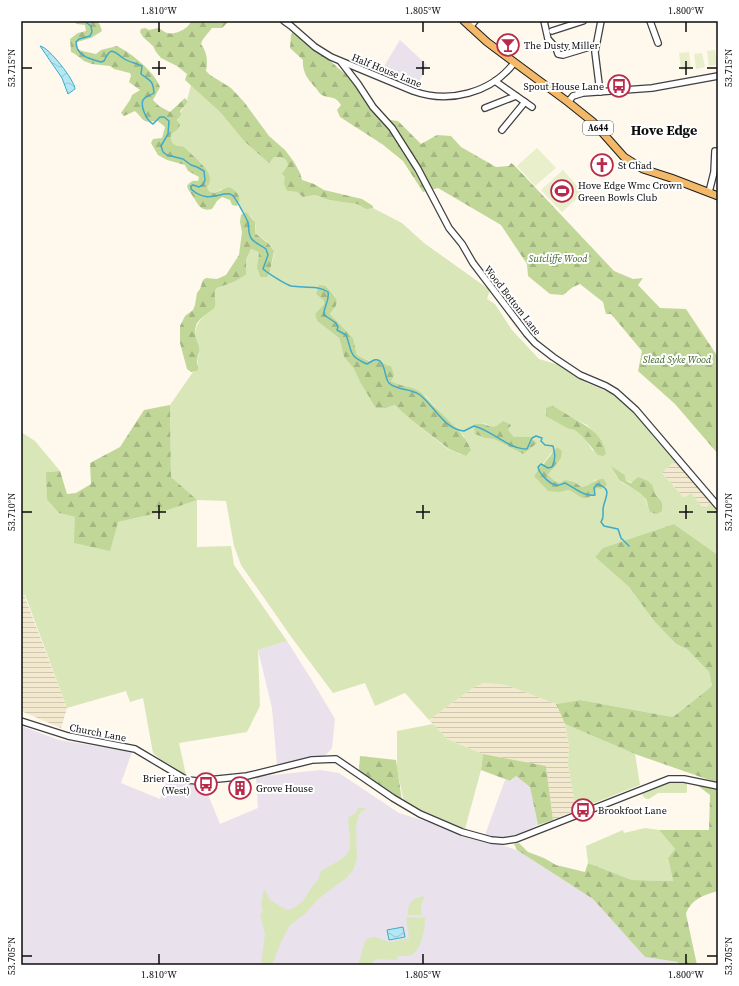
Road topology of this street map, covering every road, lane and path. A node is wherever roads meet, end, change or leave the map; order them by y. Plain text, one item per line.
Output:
1 (284, 21) edge
2 (464, 21) edge
3 (475, 21) edge
4 (544, 21) edge
5 (583, 21) edge
6 (601, 21) edge
7 (650, 21) edge
8 (574, 22) edge
9 (470, 27) junction
10 (552, 31) dead end
11 (658, 43) dead end
12 (596, 45) junction
13 (341, 62) junction
14 (514, 63) junction
15 (718, 76) edge
16 (495, 81) junction
17 (600, 92) junction
18 (516, 96) junction
19 (525, 102) junction
20 (568, 102) junction
21 (532, 107) dead end
22 (485, 108) dead end
23 (502, 130) dead end
24 (715, 152) dead end
25 (709, 192) junction
26 (718, 196) edge
27 (718, 506) edge
28 (21, 721) edge
29 (718, 786) edge

1 - 13 street
2 - 9 main road, A644
3 - 9 street
4 - 12 street
5 - 8 street
6 - 12 street
7 - 11 street
8 - 10 street
9 - 14 main road, A644
12 - 17 street
13 - 16 street, Half House Lane
13 - 27 street, Wood Bottom Lane
14 - 16 street, Half House Lane
14 - 20 main road, A644
15 - 17 street
16 - 18 street
17 - 20 street
18 - 19 street
18 - 22 street
19 - 21 street
19 - 23 street
20 - 25 main road, A644
24 - 25 street
25 - 26 main road, A644
28 - 29 street, Church Lane

